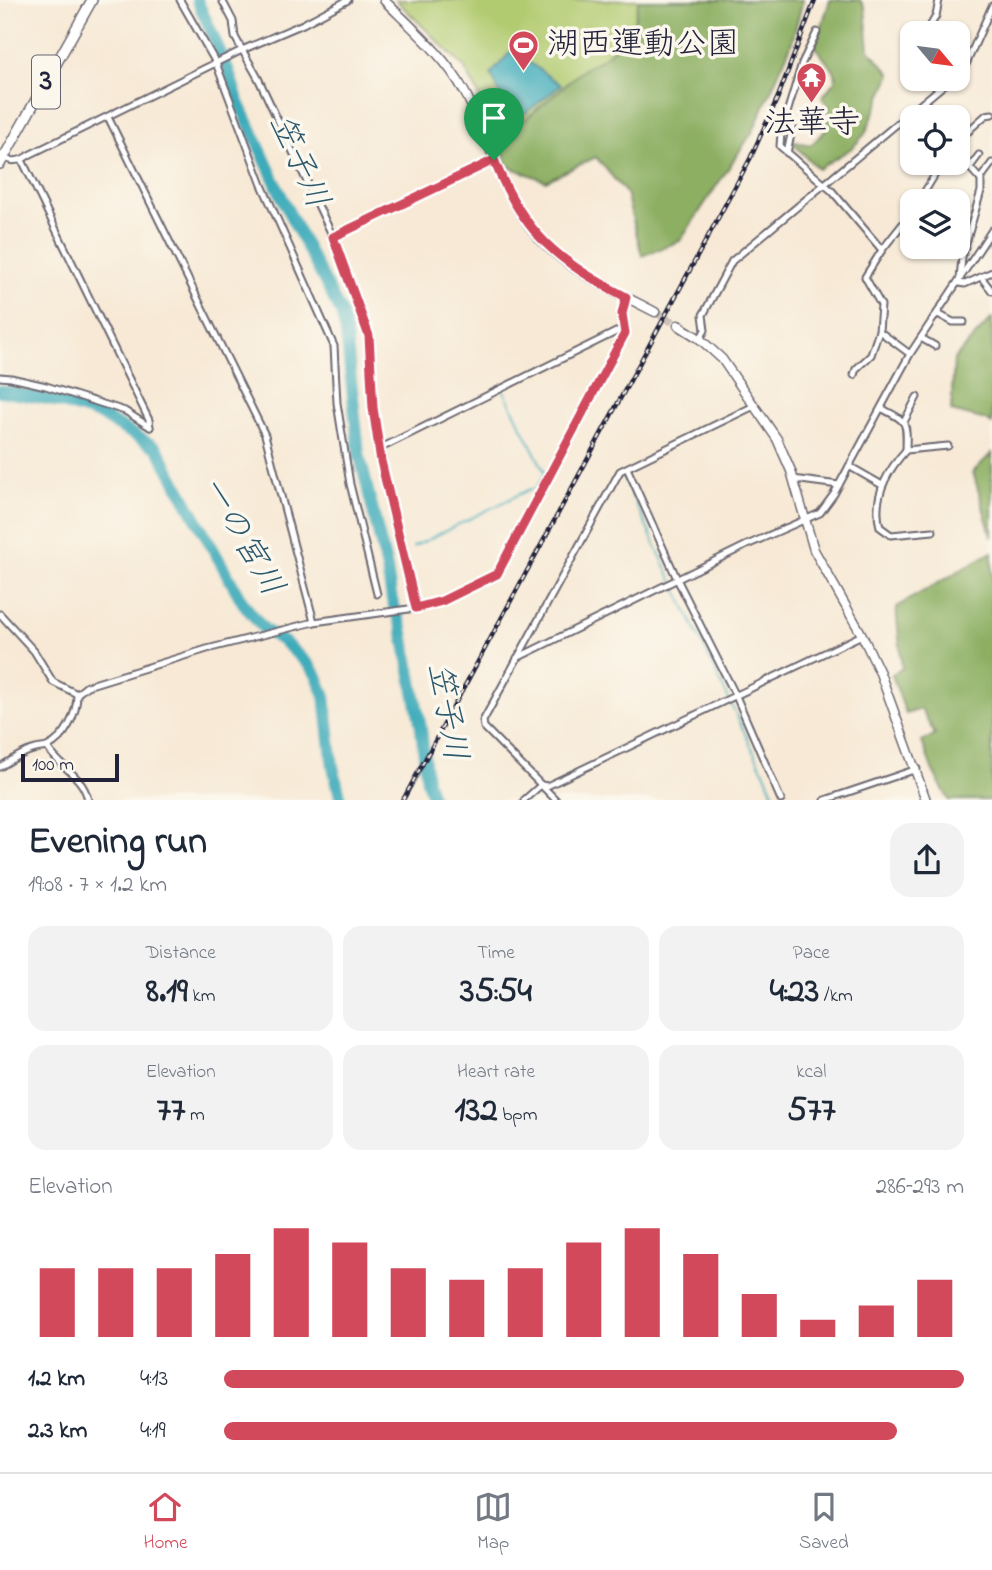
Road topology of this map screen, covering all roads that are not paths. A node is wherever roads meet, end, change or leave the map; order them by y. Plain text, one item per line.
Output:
1 (92, 0) edge
2 (180, 0) edge
3 (222, 0) edge
4 (348, 0) edge
5 (384, 0) edge
6 (939, 0) edge
7 (992, 6) edge
8 (933, 21) edge
9 (817, 32) dead end
10 (240, 51) junction
11 (970, 56) edge
12 (216, 63) junction
13 (936, 91) edge
14 (919, 105) edge
15 (992, 114) edge
16 (108, 117) junction
17 (900, 121) edge
18 (793, 125) dead end
19 (970, 130) edge
20 (787, 152) junction
21 (979, 155) dead end
22 (1, 159) edge
23 (22, 160) junction
24 (494, 160) junction
25 (992, 163) edge
26 (970, 167) joint
27 (980, 179) junction
28 (825, 184) junction
29 (900, 227) edge
30 (992, 230) edge
31 (333, 237) junction
32 (882, 250) junction
33 (992, 272) edge
34 (981, 277) junction
35 (959, 283) junction
36 (992, 291) edge
37 (626, 297) junction
38 (655, 312) tunnel mouth
39 (938, 314) junction
40 (964, 322) dead end
41 (678, 325) tunnel mouth
42 (624, 328) junction
43 (879, 331) junction
44 (921, 338) junction
45 (700, 339) junction
46 (934, 346) dead end
47 (910, 354) junction
48 (854, 375) dead end
49 (0, 377) edge
50 (917, 397) dead end
51 (755, 406) junction
52 (881, 408) junction
53 (904, 422) junction
54 (948, 446) dead end
55 (379, 449) junction
56 (906, 450) junction
57 (849, 466) junction
58 (627, 468) junction
59 (793, 479) junction
60 (839, 485) junction
61 (882, 485) junction
62 (804, 520) junction
63 (933, 531) dead end
64 (678, 580) junction
65 (377, 594) dead end
66 (416, 608) junction
67 (0, 614) edge
68 (314, 622) junction
69 (862, 635) junction
70 (517, 658) junction
71 (77, 694) junction
72 (736, 696) junction
73 (47, 747) junction
74 (0, 767) edge
75 (917, 769) junction
76 (541, 785) junction
77 (88, 800) edge
78 (524, 800) edge
79 (556, 800) edge
80 (781, 800) edge
81 (825, 800) edge
82 (926, 800) edge

1 - 22 main road, 3
2 - 12 street
3 - 10 street
4 - 10 street
5 - 24 street
6 - 8 street
7 - 11 street
9 - 20 street
10 - 12 street
10 - 31 street
12 - 16 street
12 - 65 street
13 - 14 street
15 - 19 street
16 - 23 street
16 - 68 street
17 - 28 street
18 - 20 street
20 - 28 street
21 - 26 street
22 - 23 street
23 - 49 street
24 - 31 street
24 - 37 street
25 - 27 street
26 - 27 street
27 - 35 street
28 - 32 street
28 - 45 street
29 - 32 street
30 - 35 street
31 - 55 street
32 - 43 street
33 - 34 street
34 - 35 street
34 - 36 street
35 - 39 street
37 - 38 street
37 - 42 street
39 - 40 street
39 - 44 street
41 - 45 street
42 - 55 street
42 - 66 street
43 - 47 street
43 - 48 street
44 - 46 street
44 - 47 street
45 - 51 street
47 - 52 street
50 - 53 street
51 - 58 street
51 - 59 street
52 - 53 street
52 - 57 street
53 - 56 street
54 - 56 street
55 - 66 street
56 - 61 street
57 - 60 street
57 - 61 street
58 - 64 street
58 - 70 street
59 - 60 street
59 - 62 street
60 - 62 street
61 - 63 street
62 - 64 street
62 - 69 street
64 - 70 street
64 - 72 street
66 - 68 street
67 - 71 street
68 - 71 street
69 - 72 street
69 - 75 street
70 - 76 street
71 - 73 street
72 - 76 street
72 - 80 street
73 - 74 street
73 - 77 street
75 - 81 street
75 - 82 street
76 - 78 street
76 - 79 street

